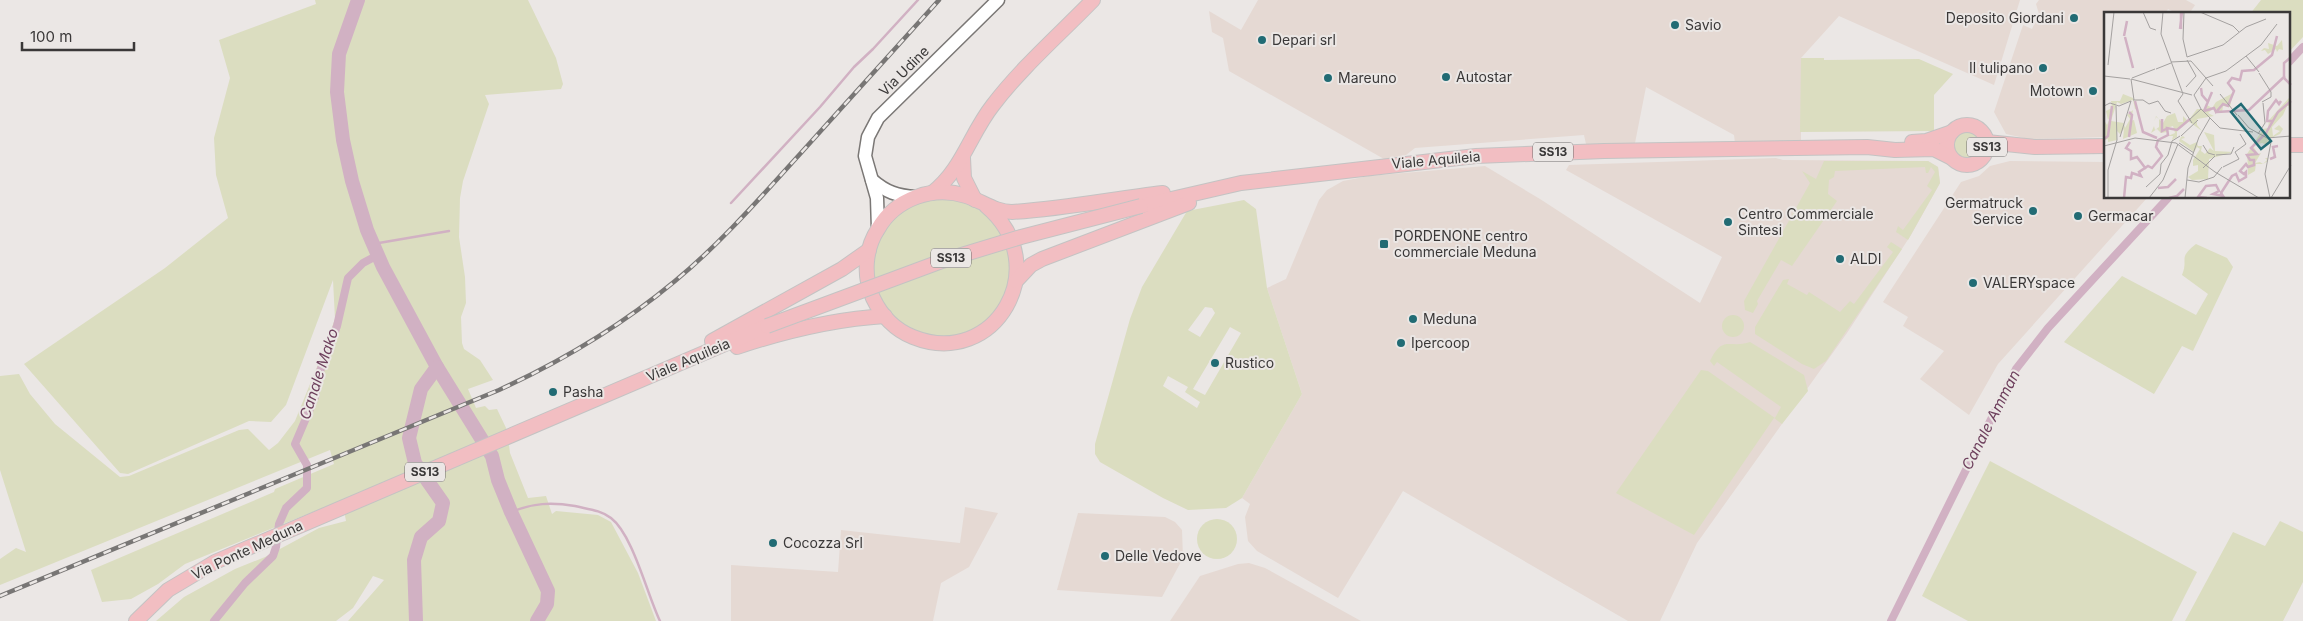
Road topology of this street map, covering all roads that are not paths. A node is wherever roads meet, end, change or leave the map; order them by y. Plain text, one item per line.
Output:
1 (998, 0) edge
2 (1093, 0) edge
3 (1952, 132) junction
4 (1987, 142) junction
5 (2290, 145) edge
6 (2303, 145) edge
7 (2104, 146) edge
8 (2036, 147) junction
9 (1867, 148) junction
10 (1950, 156) junction
11 (963, 158) junction
12 (1980, 161) junction
13 (872, 180) junction
14 (1241, 184) junction
15 (932, 193) junction
16 (916, 197) junction
17 (980, 203) junction
18 (878, 229) junction
19 (869, 250) junction
20 (1016, 281) junction
21 (885, 316) junction
22 (655, 373) junction
23 (341, 508) joint
24 (136, 621) edge

1 - 13 main road, Via Udine
2 - 11 main road
3 - 4 main road, Viale Aquileia / SS13
3 - 9 main road, Viale Aquileia / SS13
3 - 10 main road, SS13
4 - 8 main road, Viale Aquileia / SS13
4 - 12 main road, SS13
5 - 6 main road
7 - 8 main road, Viale Aquileia / SS13
8 - 12 main road, Viale Aquileia / SS13
9 - 10 main road, Viale Aquileia / SS13
9 - 14 main road, Viale Aquileia / SS13
10 - 12 main road, Viale Aquileia / SS13
11 - 15 main road
11 - 17 main road
13 - 16 main road
13 - 18 main road, Via Udine
14 - 17 main road
14 - 20 main road
14 - 22 main road, Viale Aquileia / SS13, bridge
15 - 16 main road
15 - 17 main road
16 - 18 main road
17 - 20 main road
18 - 19 main road
19 - 21 main road
19 - 22 main road
20 - 21 main road
21 - 22 main road
22 - 23 main road, Viale Aquileia / SS13
23 - 24 main road, Via Ponte Meduna / SS13

